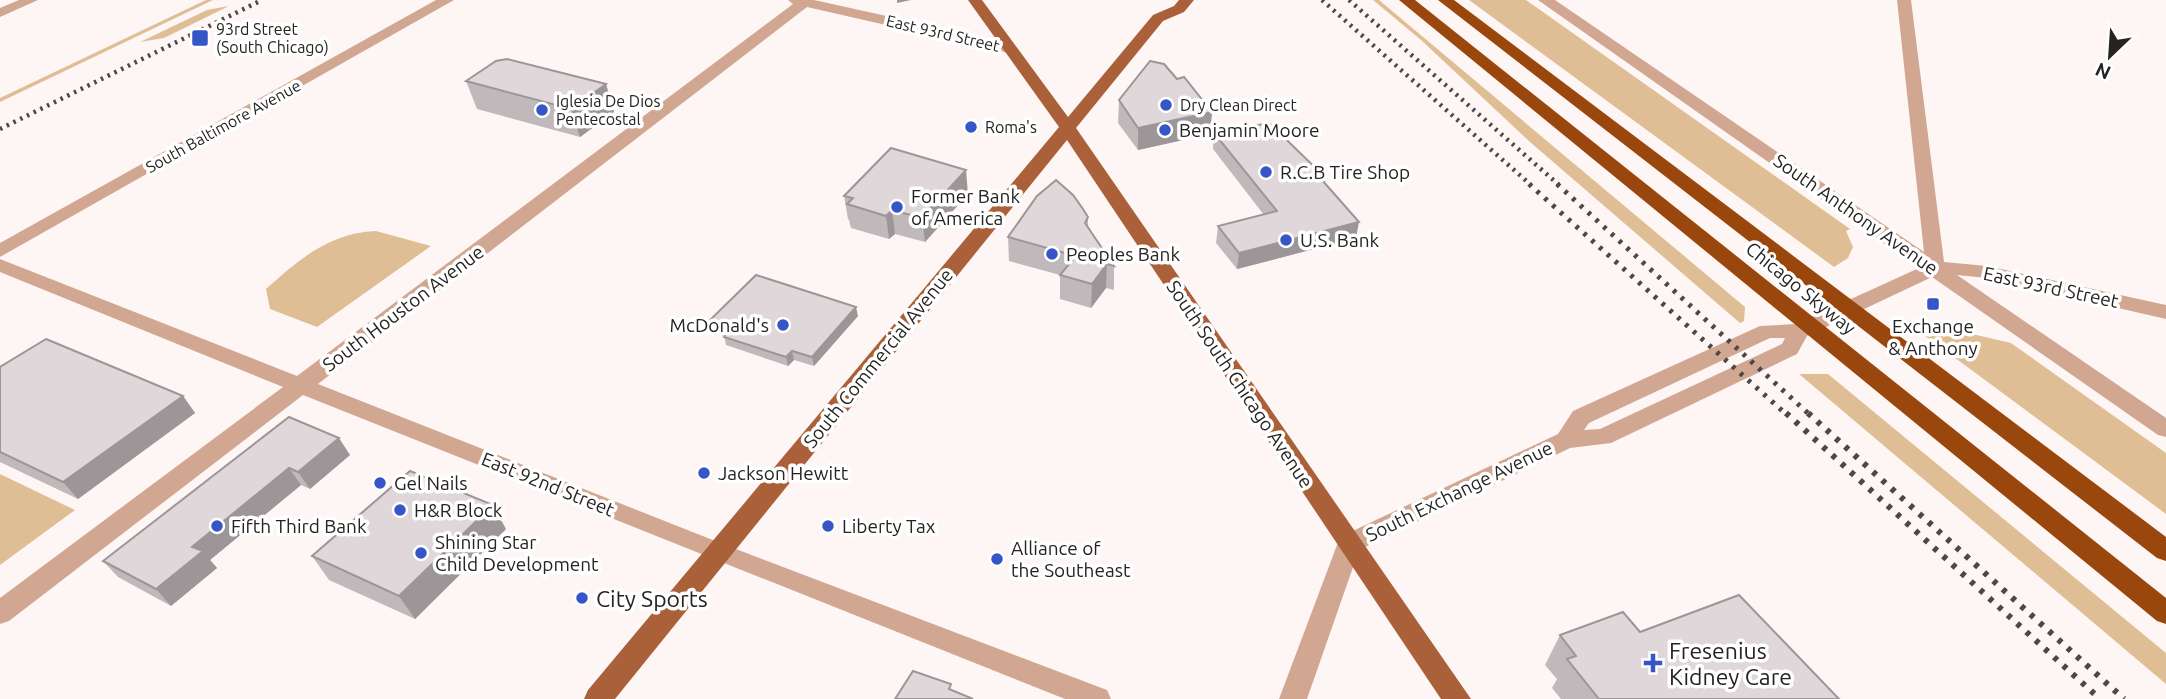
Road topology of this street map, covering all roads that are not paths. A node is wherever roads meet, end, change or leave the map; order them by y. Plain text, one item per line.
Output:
1 (31, 0) edge
2 (447, 0) edge
3 (975, 0) edge
4 (1159, 0) edge
5 (1187, 0) edge
6 (1406, 0) edge
7 (1445, 0) edge
8 (1545, 0) edge
9 (1903, 0) edge
10 (800, 1) edge
11 (0, 13) edge
12 (1158, 18) junction
13 (1009, 48) junction
14 (1067, 127) junction
15 (0, 251) edge
16 (0, 265) edge
17 (1935, 268) junction
18 (2166, 312) edge
19 (301, 385) junction
20 (2166, 429) edge
21 (1349, 544) junction
22 (2166, 551) edge
23 (719, 553) junction
24 (0, 613) edge
25 (2166, 613) edge
26 (598, 699) edge
27 (1097, 699) edge
28 (1293, 699) edge
29 (1457, 699) edge

1 - 11 street
2 - 15 street, South Baltimore Avenue
3 - 13 main road, South South Chicago Avenue
4 - 12 main road
5 - 12 main road, South Commercial Avenue
6 - 25 highway, Chicago Skyway
7 - 22 highway, Chicago Skyway
8 - 17 street, South Anthony Avenue
9 - 17 street
10 - 13 street, East 93rd Street
10 - 19 street, South Houston Avenue
12 - 14 main road, South Commercial Avenue
13 - 14 main road, South South Chicago Avenue
14 - 21 main road, South South Chicago Avenue
14 - 23 main road, South Commercial Avenue
16 - 19 street, East 92nd Street
17 - 18 street, East 93rd Street
17 - 20 street, South Anthony Avenue
17 - 21 street, South Exchange Avenue
19 - 23 street, East 92nd Street
19 - 24 street, South Houston Avenue
21 - 28 street, South Exchange Avenue
21 - 29 main road, South South Chicago Avenue
23 - 26 main road, South Commercial Avenue
23 - 27 street, East 92nd Street

